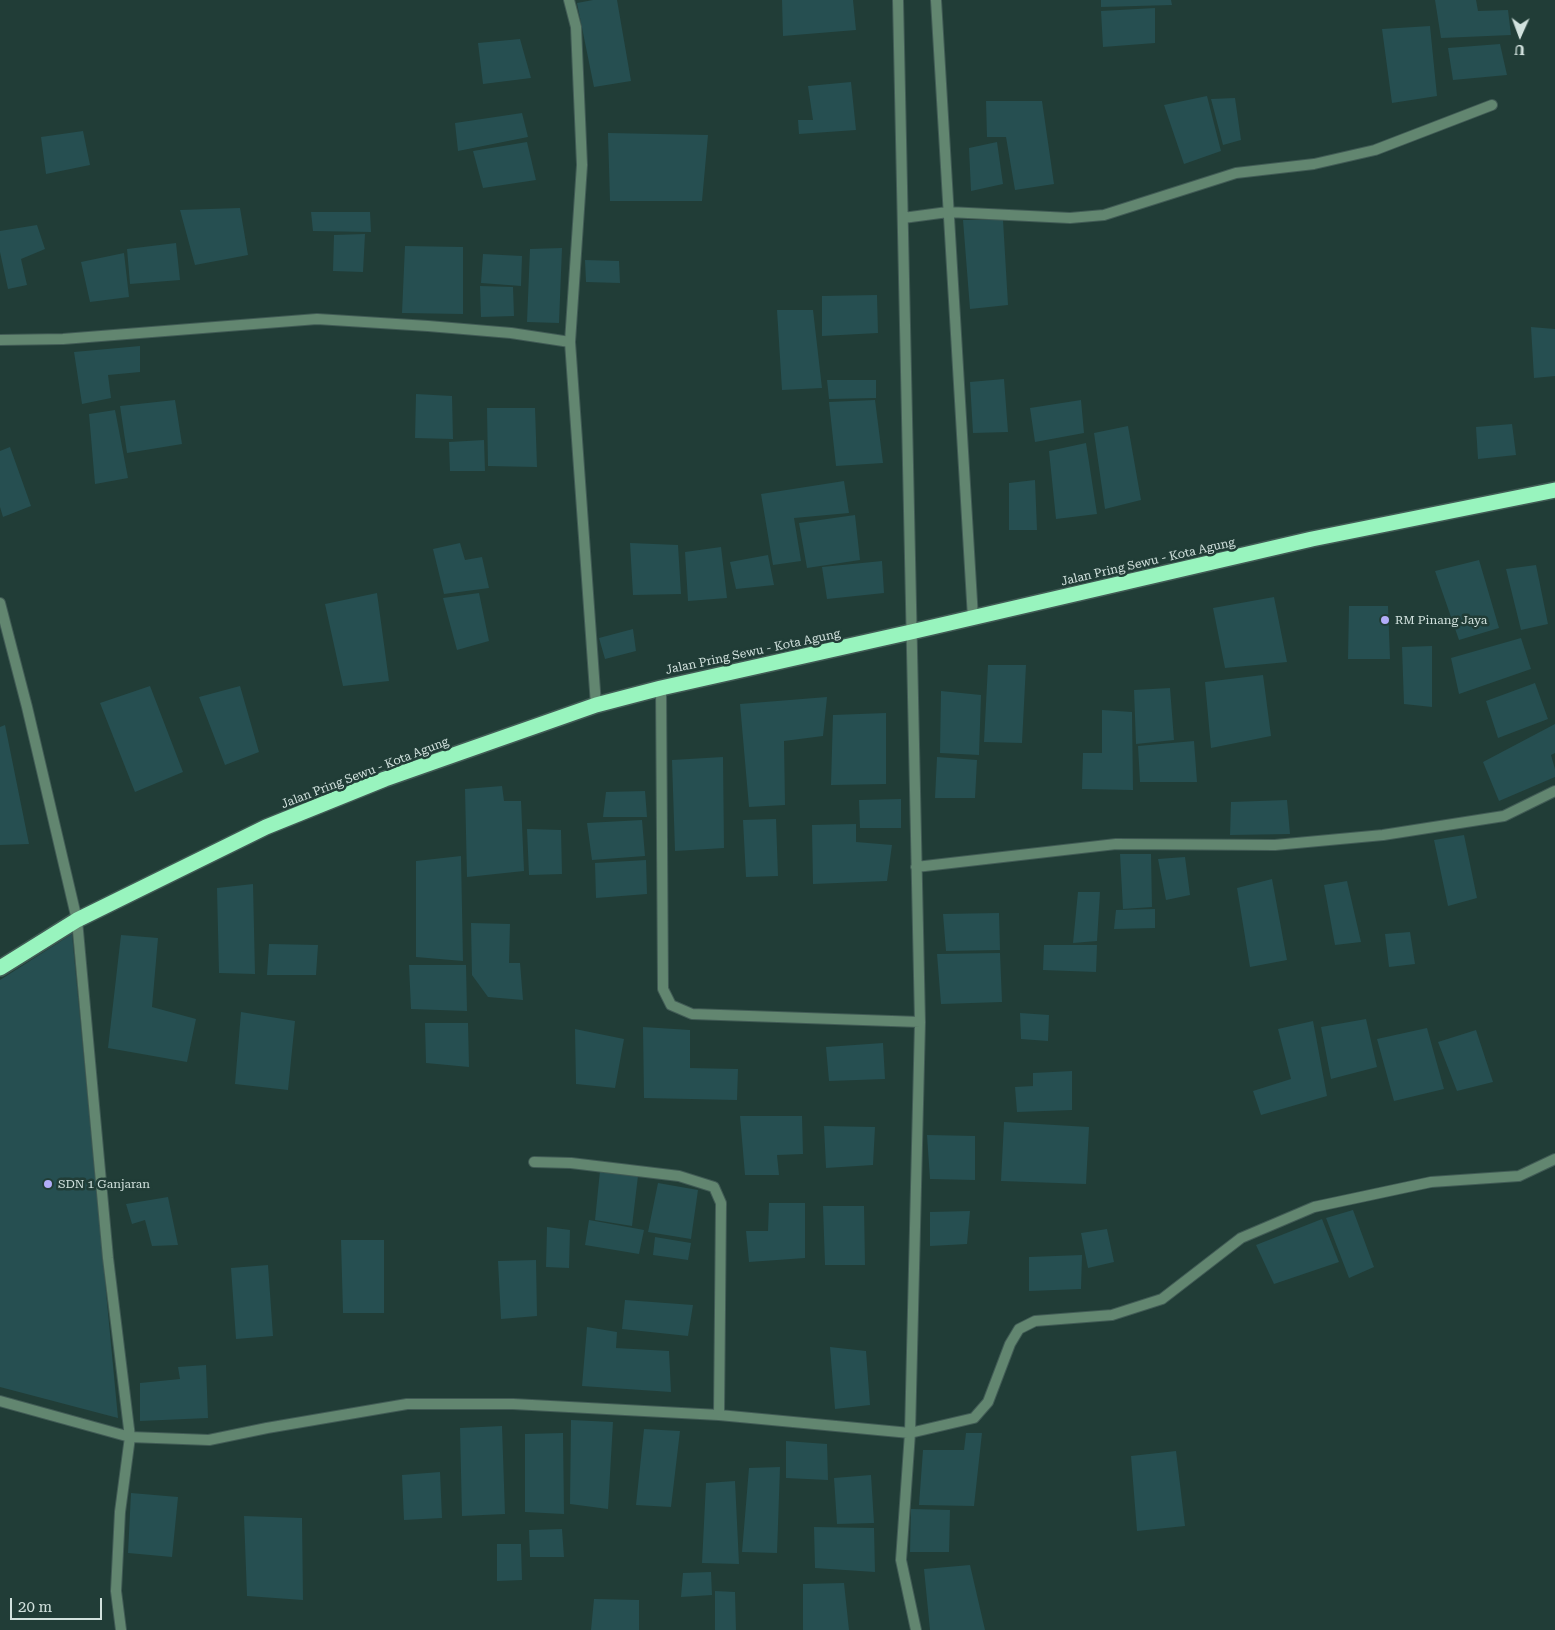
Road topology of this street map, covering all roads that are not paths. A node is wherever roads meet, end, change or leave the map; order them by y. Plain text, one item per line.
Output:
1 (569, 0) edge
2 (898, 0) edge
3 (936, 0) edge
4 (1492, 105) dead end
5 (948, 212) junction
6 (903, 218) junction
7 (0, 340) edge
8 (570, 342) junction
9 (1555, 490) edge
10 (0, 603) edge
11 (972, 618) junction
12 (911, 632) junction
13 (661, 688) junction
14 (596, 705) junction
15 (1555, 791) edge
16 (916, 867) junction
17 (77, 920) junction
18 (0, 968) edge
19 (920, 1022) junction
20 (1555, 1159) edge
21 (534, 1162) dead end
22 (0, 1401) edge
23 (719, 1415) junction
24 (910, 1433) junction
25 (130, 1437) junction
26 (121, 1630) edge
27 (916, 1630) edge

1 - 8 street
2 - 6 street
3 - 5 street
4 - 5 street
5 - 6 street
5 - 11 street
6 - 12 street
7 - 8 street
8 - 14 street
9 - 11 highway, Jalan Pring Sewu - Kota Agung
10 - 17 street
11 - 12 highway, Jalan Pring Sewu - Kota Agung
12 - 13 highway, Jalan Pring Sewu - Kota Agung
12 - 16 street
13 - 14 highway, Jalan Pring Sewu - Kota Agung
13 - 19 street
14 - 17 highway, Jalan Pring Sewu - Kota Agung
15 - 16 street
16 - 19 street
17 - 18 highway, Jalan Pring Sewu - Kota Agung
17 - 25 street
19 - 24 street
20 - 24 street
21 - 23 street
22 - 25 street
23 - 24 street
23 - 25 street
24 - 27 street
25 - 26 street

